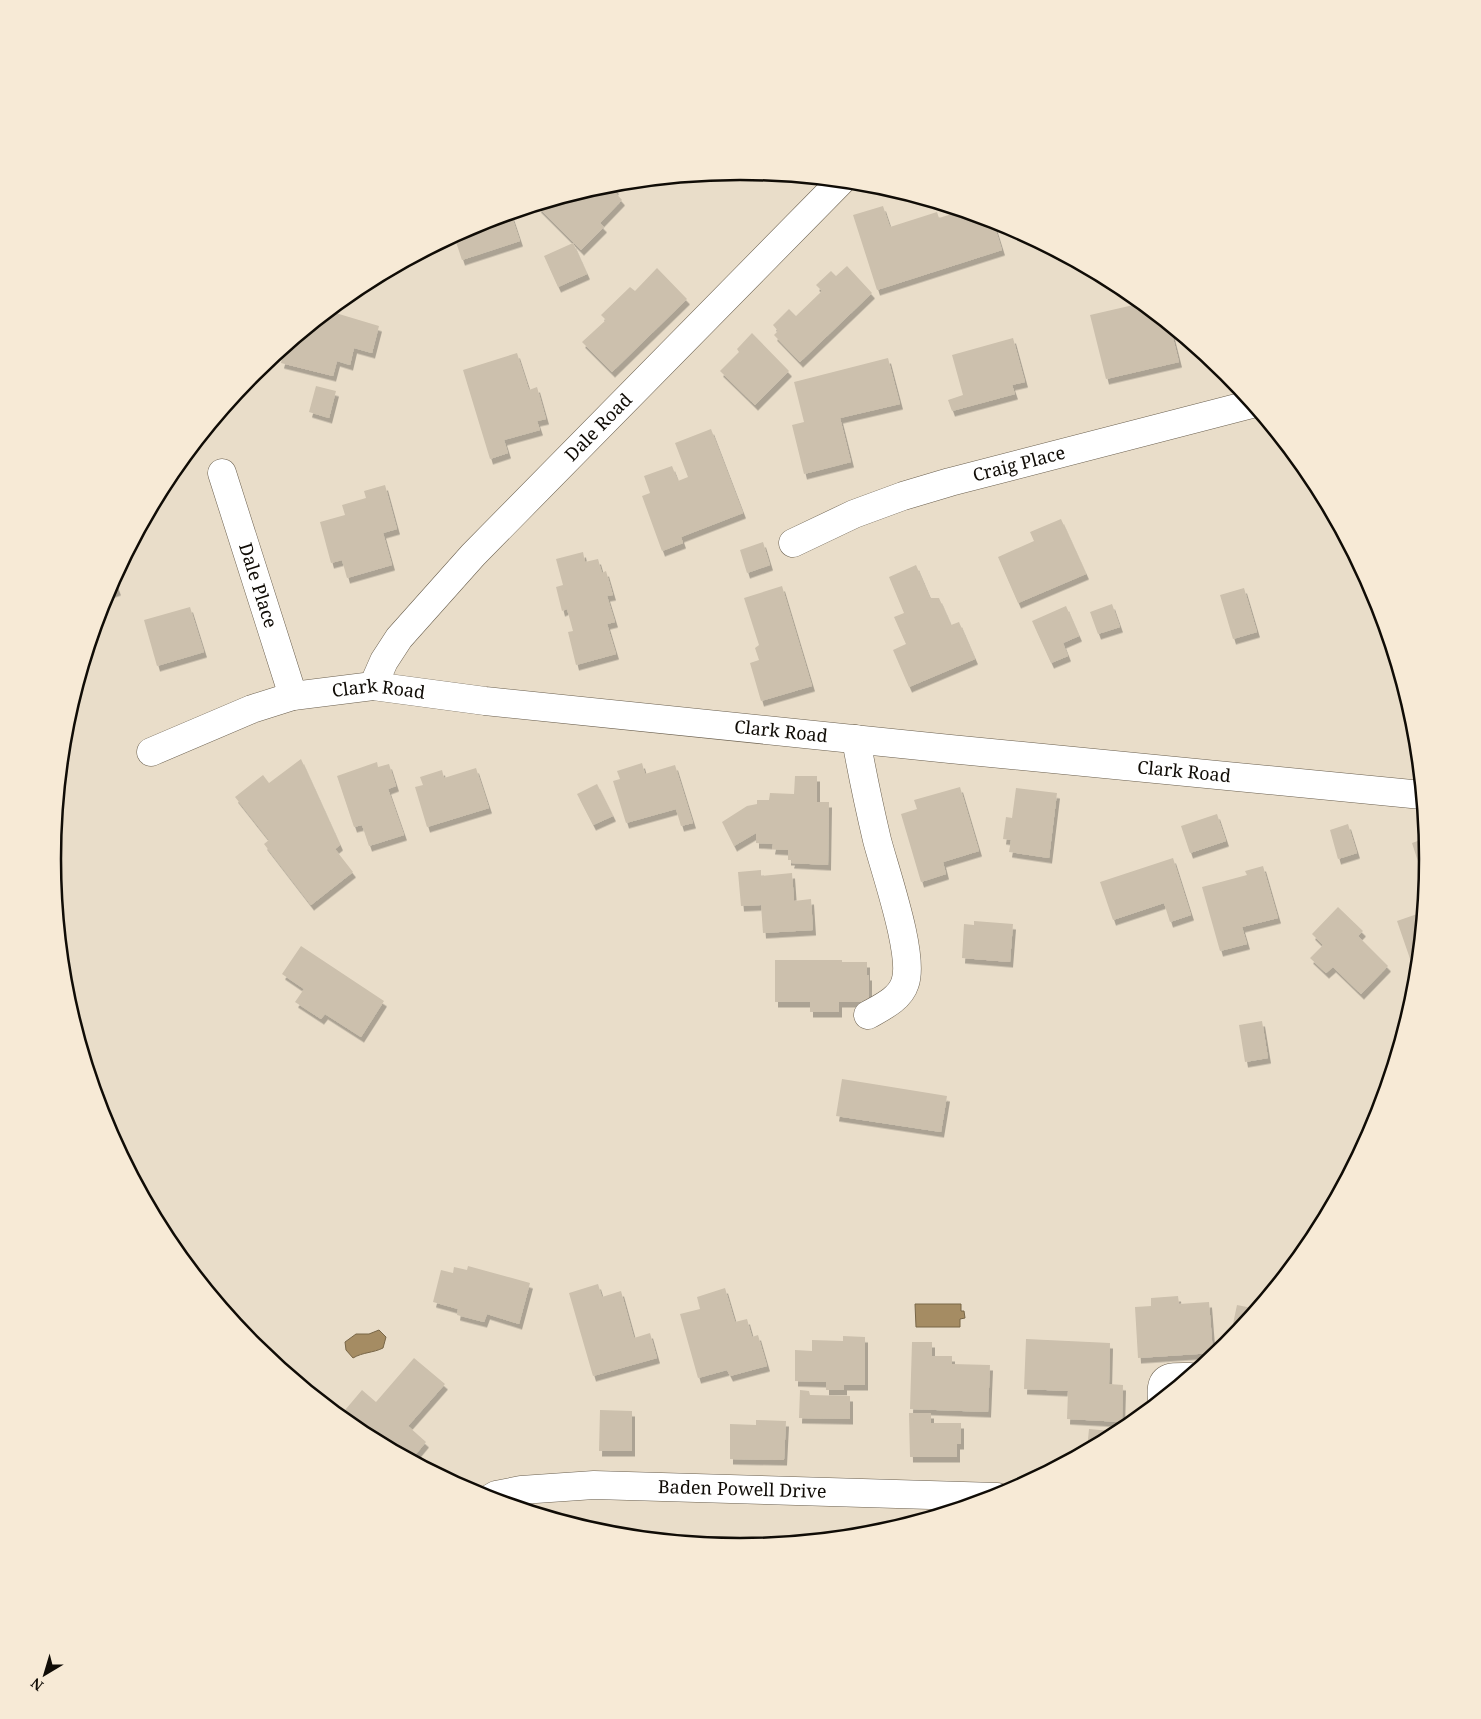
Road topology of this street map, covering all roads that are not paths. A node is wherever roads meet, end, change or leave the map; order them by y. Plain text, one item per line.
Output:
1 (835, 187) edge
2 (1245, 406) edge
3 (222, 473) dead end
4 (793, 543) dead end
5 (373, 686) junction
6 (293, 696) junction
7 (856, 739) junction
8 (150, 752) dead end
9 (1416, 794) edge
10 (868, 1015) dead end
11 (1181, 1376) edge
12 (1161, 1392) edge
13 (500, 1494) edge
14 (976, 1496) edge

1 - 5 street, Dale Road
2 - 4 street, Craig Place
3 - 6 street, Dale Place
5 - 6 street, Clark Road
5 - 7 street, Clark Road
6 - 8 street, Clark Road
7 - 9 street, Clark Road
7 - 10 street
11 - 12 street
13 - 14 street, Baden Powell Drive

